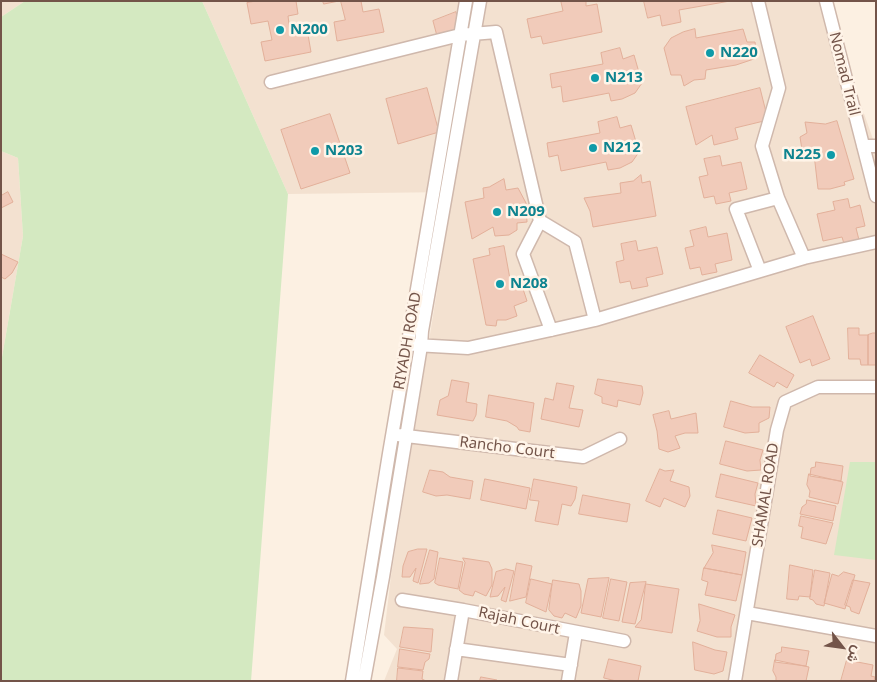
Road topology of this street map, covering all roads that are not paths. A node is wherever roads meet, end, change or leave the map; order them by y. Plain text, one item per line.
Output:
1 (466, 1) edge
2 (480, 1) edge
3 (758, 1) edge
4 (826, 1) edge
5 (475, 34) junction
6 (460, 35) junction
7 (271, 82) dead end
8 (869, 146) edge
9 (876, 196) edge
10 (778, 198) junction
11 (540, 221) junction
12 (876, 242) edge
13 (804, 258) junction
14 (760, 271) junction
15 (594, 320) junction
16 (551, 330) junction
17 (414, 345) junction
18 (876, 388) edge
19 (391, 434) junction
20 (406, 436) junction
21 (620, 439) dead end
22 (402, 600) dead end
23 (463, 610) junction
24 (747, 613) junction
25 (576, 633) junction
26 (876, 636) edge
27 (624, 641) dead end
28 (456, 649) junction
29 (571, 665) junction
30 (352, 681) edge
31 (364, 681) edge
32 (451, 681) edge
33 (568, 681) edge
34 (736, 681) edge

1 - 6 street, RIYADH ROAD
2 - 5 street, RIYADH ROAD
3 - 10 street
4 - 8 street, Nomad Trail
5 - 6 street
5 - 11 street
5 - 17 street, RIYADH ROAD
6 - 7 street
6 - 17 street, RIYADH ROAD
8 - 9 street, Nomad Trail
10 - 13 street
10 - 14 street
11 - 15 street
11 - 16 street
12 - 13 street
13 - 14 street
14 - 15 street
15 - 16 street
16 - 17 street
17 - 19 street, RIYADH ROAD
17 - 20 street, RIYADH ROAD
18 - 24 street, SHAMAL ROAD
19 - 20 street, Rancho Court
19 - 30 street, RIYADH ROAD
20 - 21 street, Rancho Court
20 - 31 street, RIYADH ROAD
22 - 23 street, Rajah Court
23 - 25 street, Rajah Court
23 - 28 street, Rajah Court
24 - 26 street
24 - 34 street, SHAMAL ROAD
25 - 27 street, Rajah Court
25 - 29 street, Rajah Court
28 - 29 street
28 - 32 street, Rajah Court
29 - 33 street, Rajah Court

